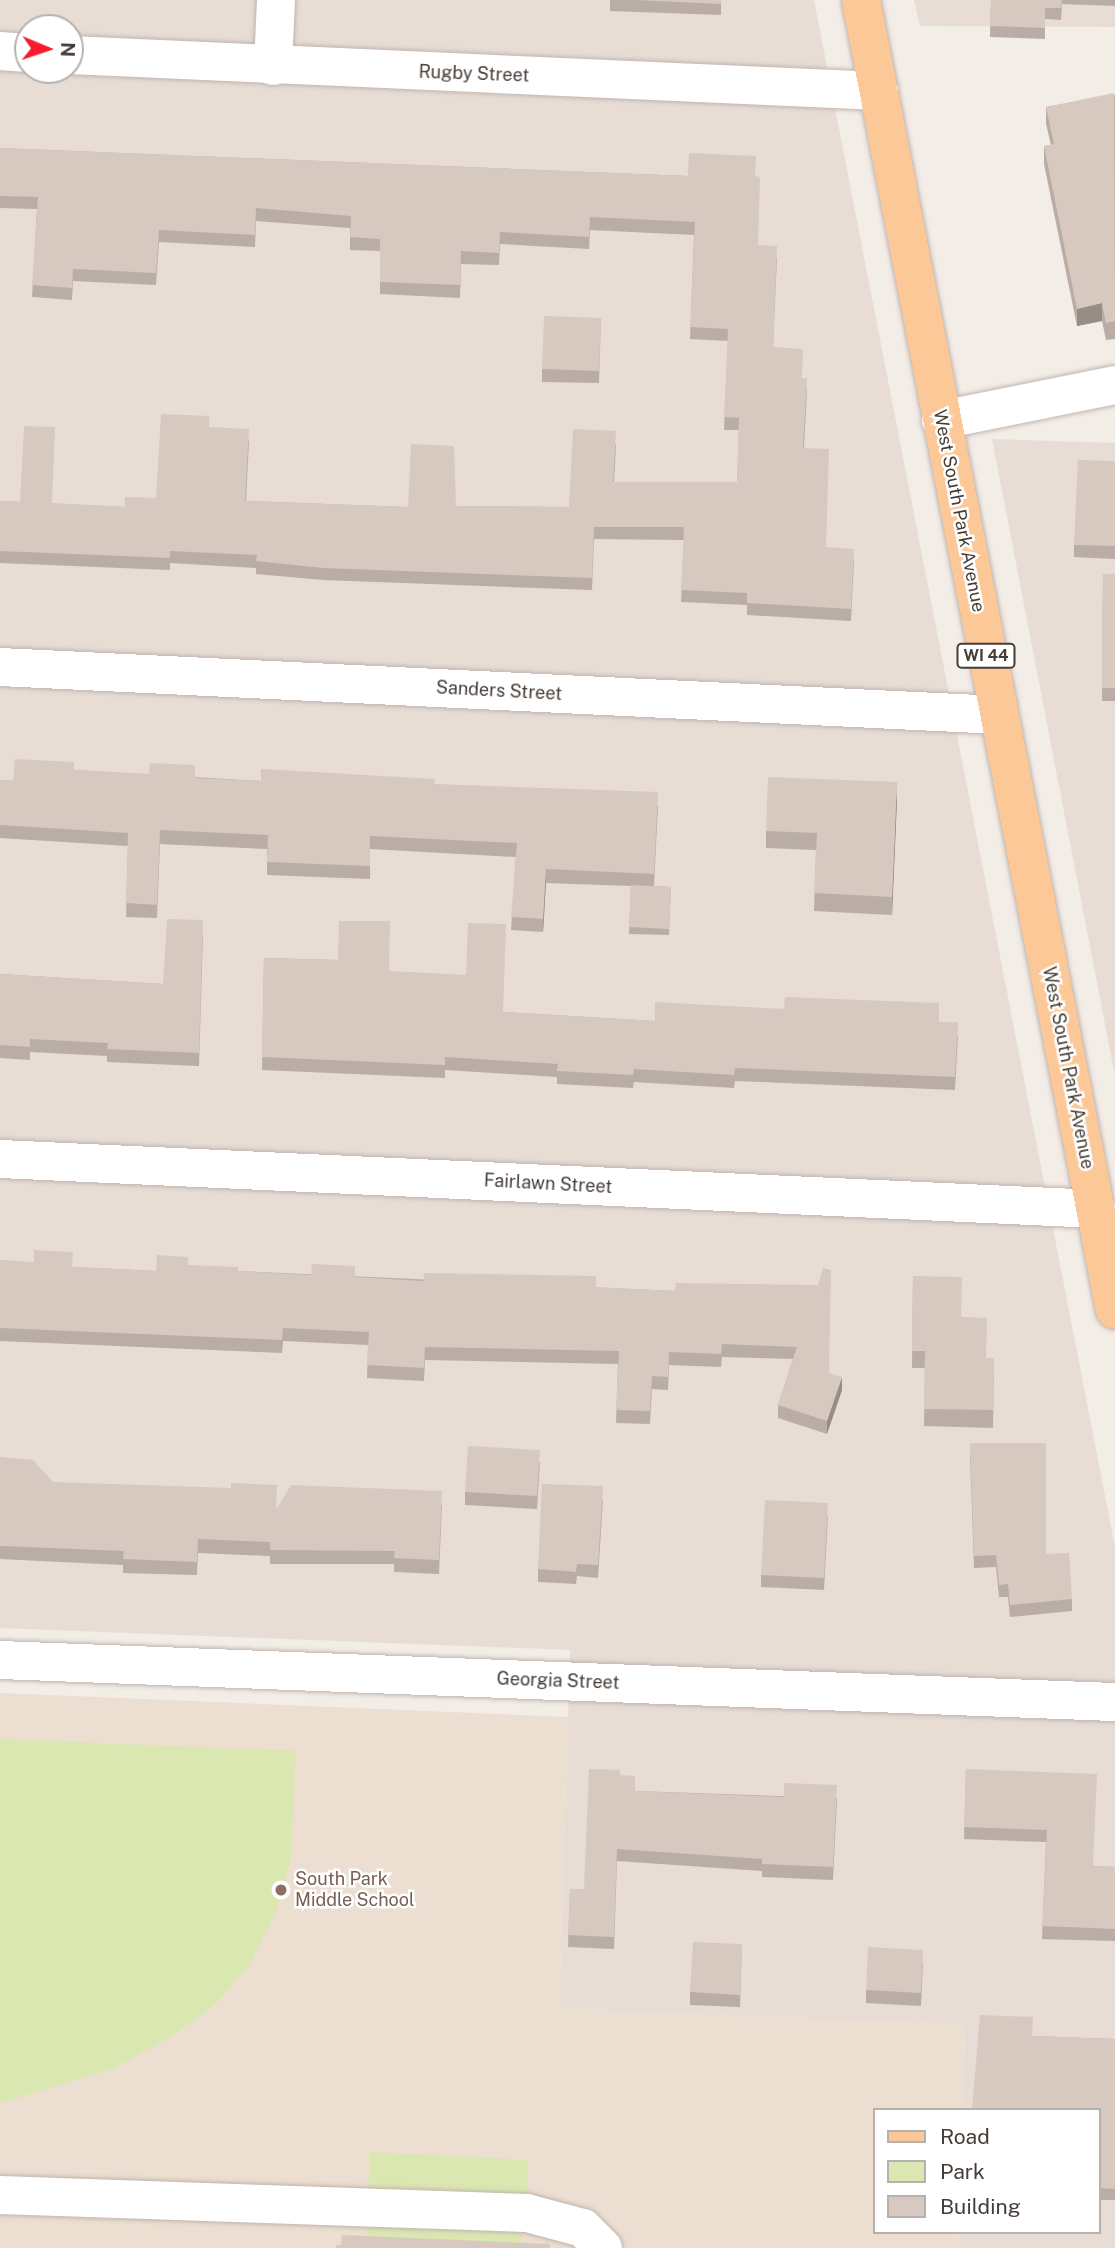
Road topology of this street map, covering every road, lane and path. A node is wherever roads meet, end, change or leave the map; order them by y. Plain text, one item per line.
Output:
1 (276, 0) edge
2 (861, 0) edge
3 (84, 56) edge
4 (273, 66) junction
5 (879, 92) junction
6 (1115, 385) edge
7 (941, 420) junction
8 (0, 667) edge
9 (998, 715) junction
10 (0, 1159) edge
11 (1096, 1209) junction
12 (1115, 1310) edge
13 (0, 1660) edge
14 (1115, 1702) edge
15 (0, 2194) edge
16 (603, 2248) edge

1 - 4 street
2 - 5 main road, West South Park Avenue / WI 44
3 - 4 street, Rugby Street
4 - 5 street, Rugby Street
5 - 7 main road, West South Park Avenue / WI 44
6 - 7 street
7 - 9 main road, West South Park Avenue / WI 44
8 - 9 street, Sanders Street
9 - 11 main road, West South Park Avenue / WI 44
10 - 11 street, Fairlawn Street
11 - 12 main road, West South Park Avenue / WI 44
13 - 14 street, Georgia Street
15 - 16 street

